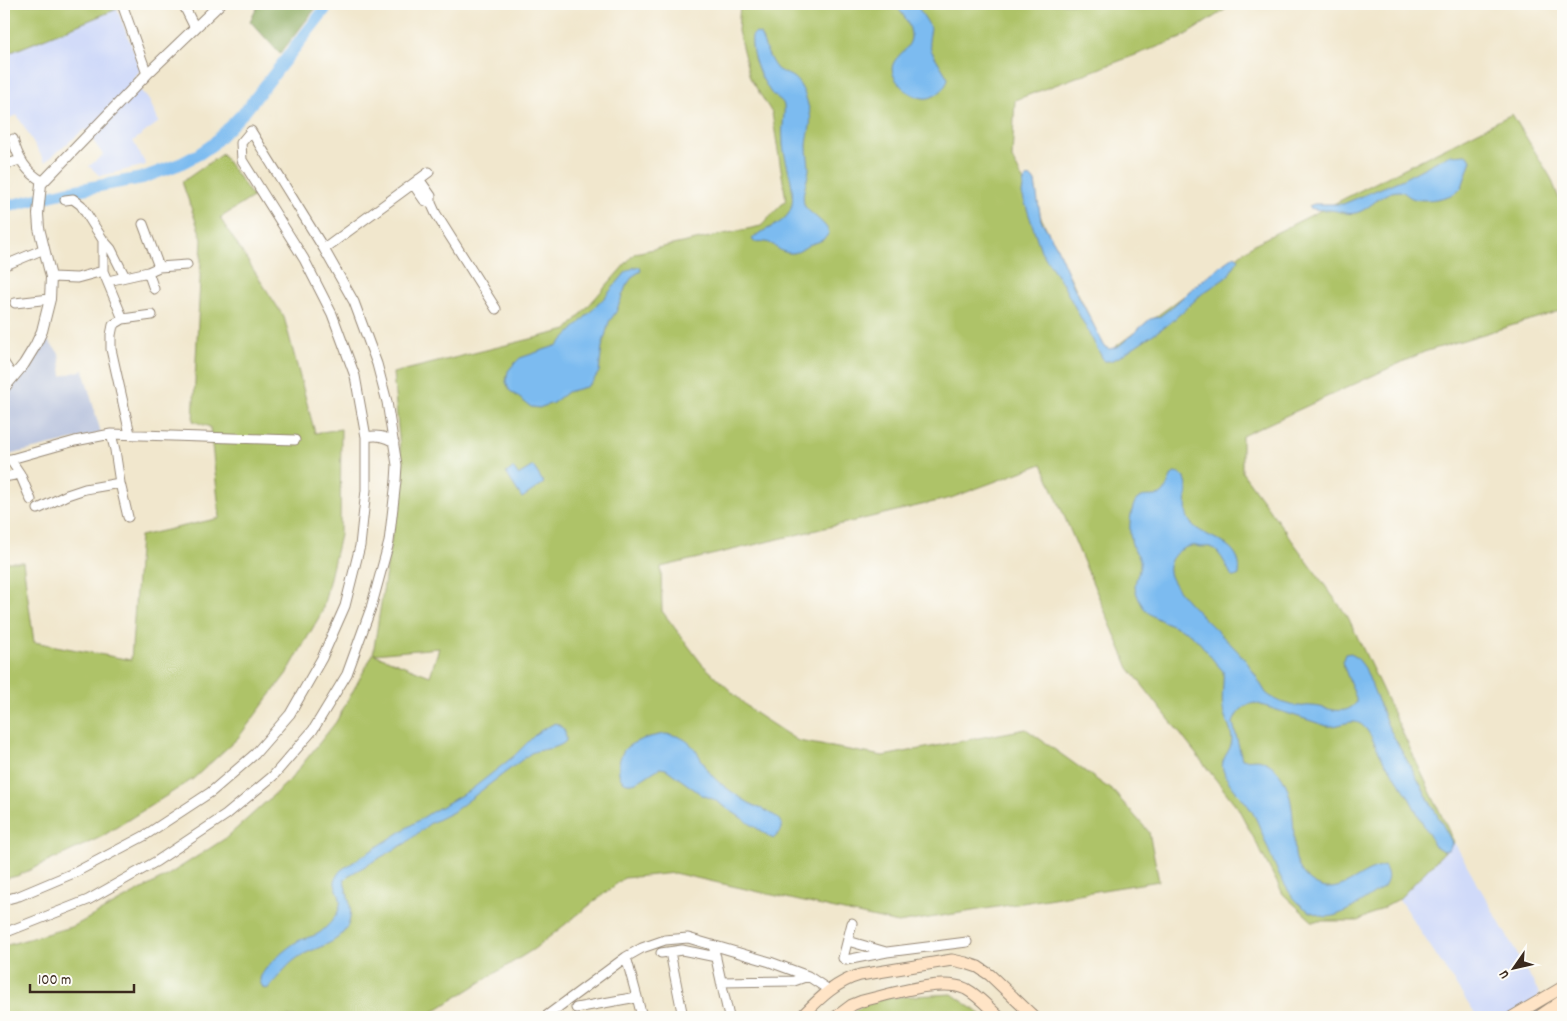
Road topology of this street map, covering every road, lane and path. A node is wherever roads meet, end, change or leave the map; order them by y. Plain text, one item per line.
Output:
1 (122, 4) edge
2 (183, 4) edge
3 (220, 4) edge
4 (195, 28) junction
5 (147, 74) junction
6 (13, 139) dead end
7 (20, 160) junction
8 (4, 165) edge
9 (429, 172) dead end
10 (41, 182) junction
11 (416, 182) junction
12 (65, 200) dead end
13 (143, 224) dead end
14 (103, 240) junction
15 (44, 249) junction
16 (324, 249) junction
17 (8, 264) dead end
18 (187, 265) dead end
19 (159, 267) junction
20 (103, 271) junction
21 (148, 272) junction
22 (52, 277) junction
23 (125, 277) junction
24 (108, 281) junction
25 (154, 289) dead end
26 (50, 299) junction
27 (15, 303) dead end
28 (496, 309) dead end
29 (152, 316) dead end
30 (123, 319) junction
31 (4, 363) edge
32 (13, 377) junction
33 (4, 388) edge
34 (130, 434) junction
35 (112, 437) junction
36 (366, 438) junction
37 (295, 440) dead end
38 (394, 442) junction
39 (12, 465) edge
40 (4, 477) edge
41 (120, 483) junction
42 (31, 500) dead end
43 (38, 509) dead end
44 (128, 517) dead end
45 (4, 900) edge
46 (852, 923) dead end
47 (4, 933) edge
48 (848, 941) junction
49 (967, 942) dead end
50 (714, 945) junction
51 (670, 952) junction
52 (887, 952) junction
53 (660, 953) dead end
54 (626, 957) junction
55 (716, 957) junction
56 (856, 959) junction
57 (860, 974) junction
58 (808, 976) junction
59 (721, 982) junction
60 (1563, 987) edge
61 (829, 990) junction
62 (637, 997) junction
63 (1563, 1000) edge
64 (576, 1008) dead end
65 (1518, 1015) edge
66 (545, 1017) edge
67 (642, 1017) edge
68 (683, 1017) edge
69 (729, 1017) edge
70 (801, 1017) edge
71 (836, 1017) edge
72 (999, 1017) edge
73 (1034, 1017) edge
74 (1538, 1017) edge

1 - 5 street
2 - 4 street
3 - 4 street
4 - 5 street
5 - 10 street
6 - 7 street
7 - 8 street
7 - 10 street
9 - 11 street
10 - 15 street
11 - 16 street
11 - 28 street
12 - 14 street
13 - 19 street
14 - 20 street
14 - 23 street
15 - 17 street
15 - 22 street
16 - 36 street
16 - 38 street
18 - 19 street
19 - 21 street
20 - 22 street
20 - 24 street
21 - 23 street
21 - 25 street
22 - 26 street
23 - 24 street
24 - 30 street
26 - 27 street
26 - 32 street
29 - 30 street
30 - 34 street
31 - 32 street
32 - 33 street
34 - 35 street
34 - 37 street
35 - 39 street
35 - 41 street
36 - 38 street
36 - 45 street
38 - 47 street
39 - 40 street
39 - 42 street
41 - 43 street
41 - 44 street
46 - 48 street
48 - 52 street
48 - 56 street
49 - 52 street
50 - 54 street
50 - 55 street
50 - 58 street
51 - 53 street
51 - 55 street
51 - 68 street
52 - 56 street
54 - 62 street
54 - 66 street
55 - 59 street
56 - 57 street
57 - 61 main road
57 - 73 main road
58 - 59 street
58 - 61 street
59 - 69 street
60 - 65 main road
61 - 70 main road
62 - 64 street
62 - 67 street
63 - 74 main road
71 - 72 main road

